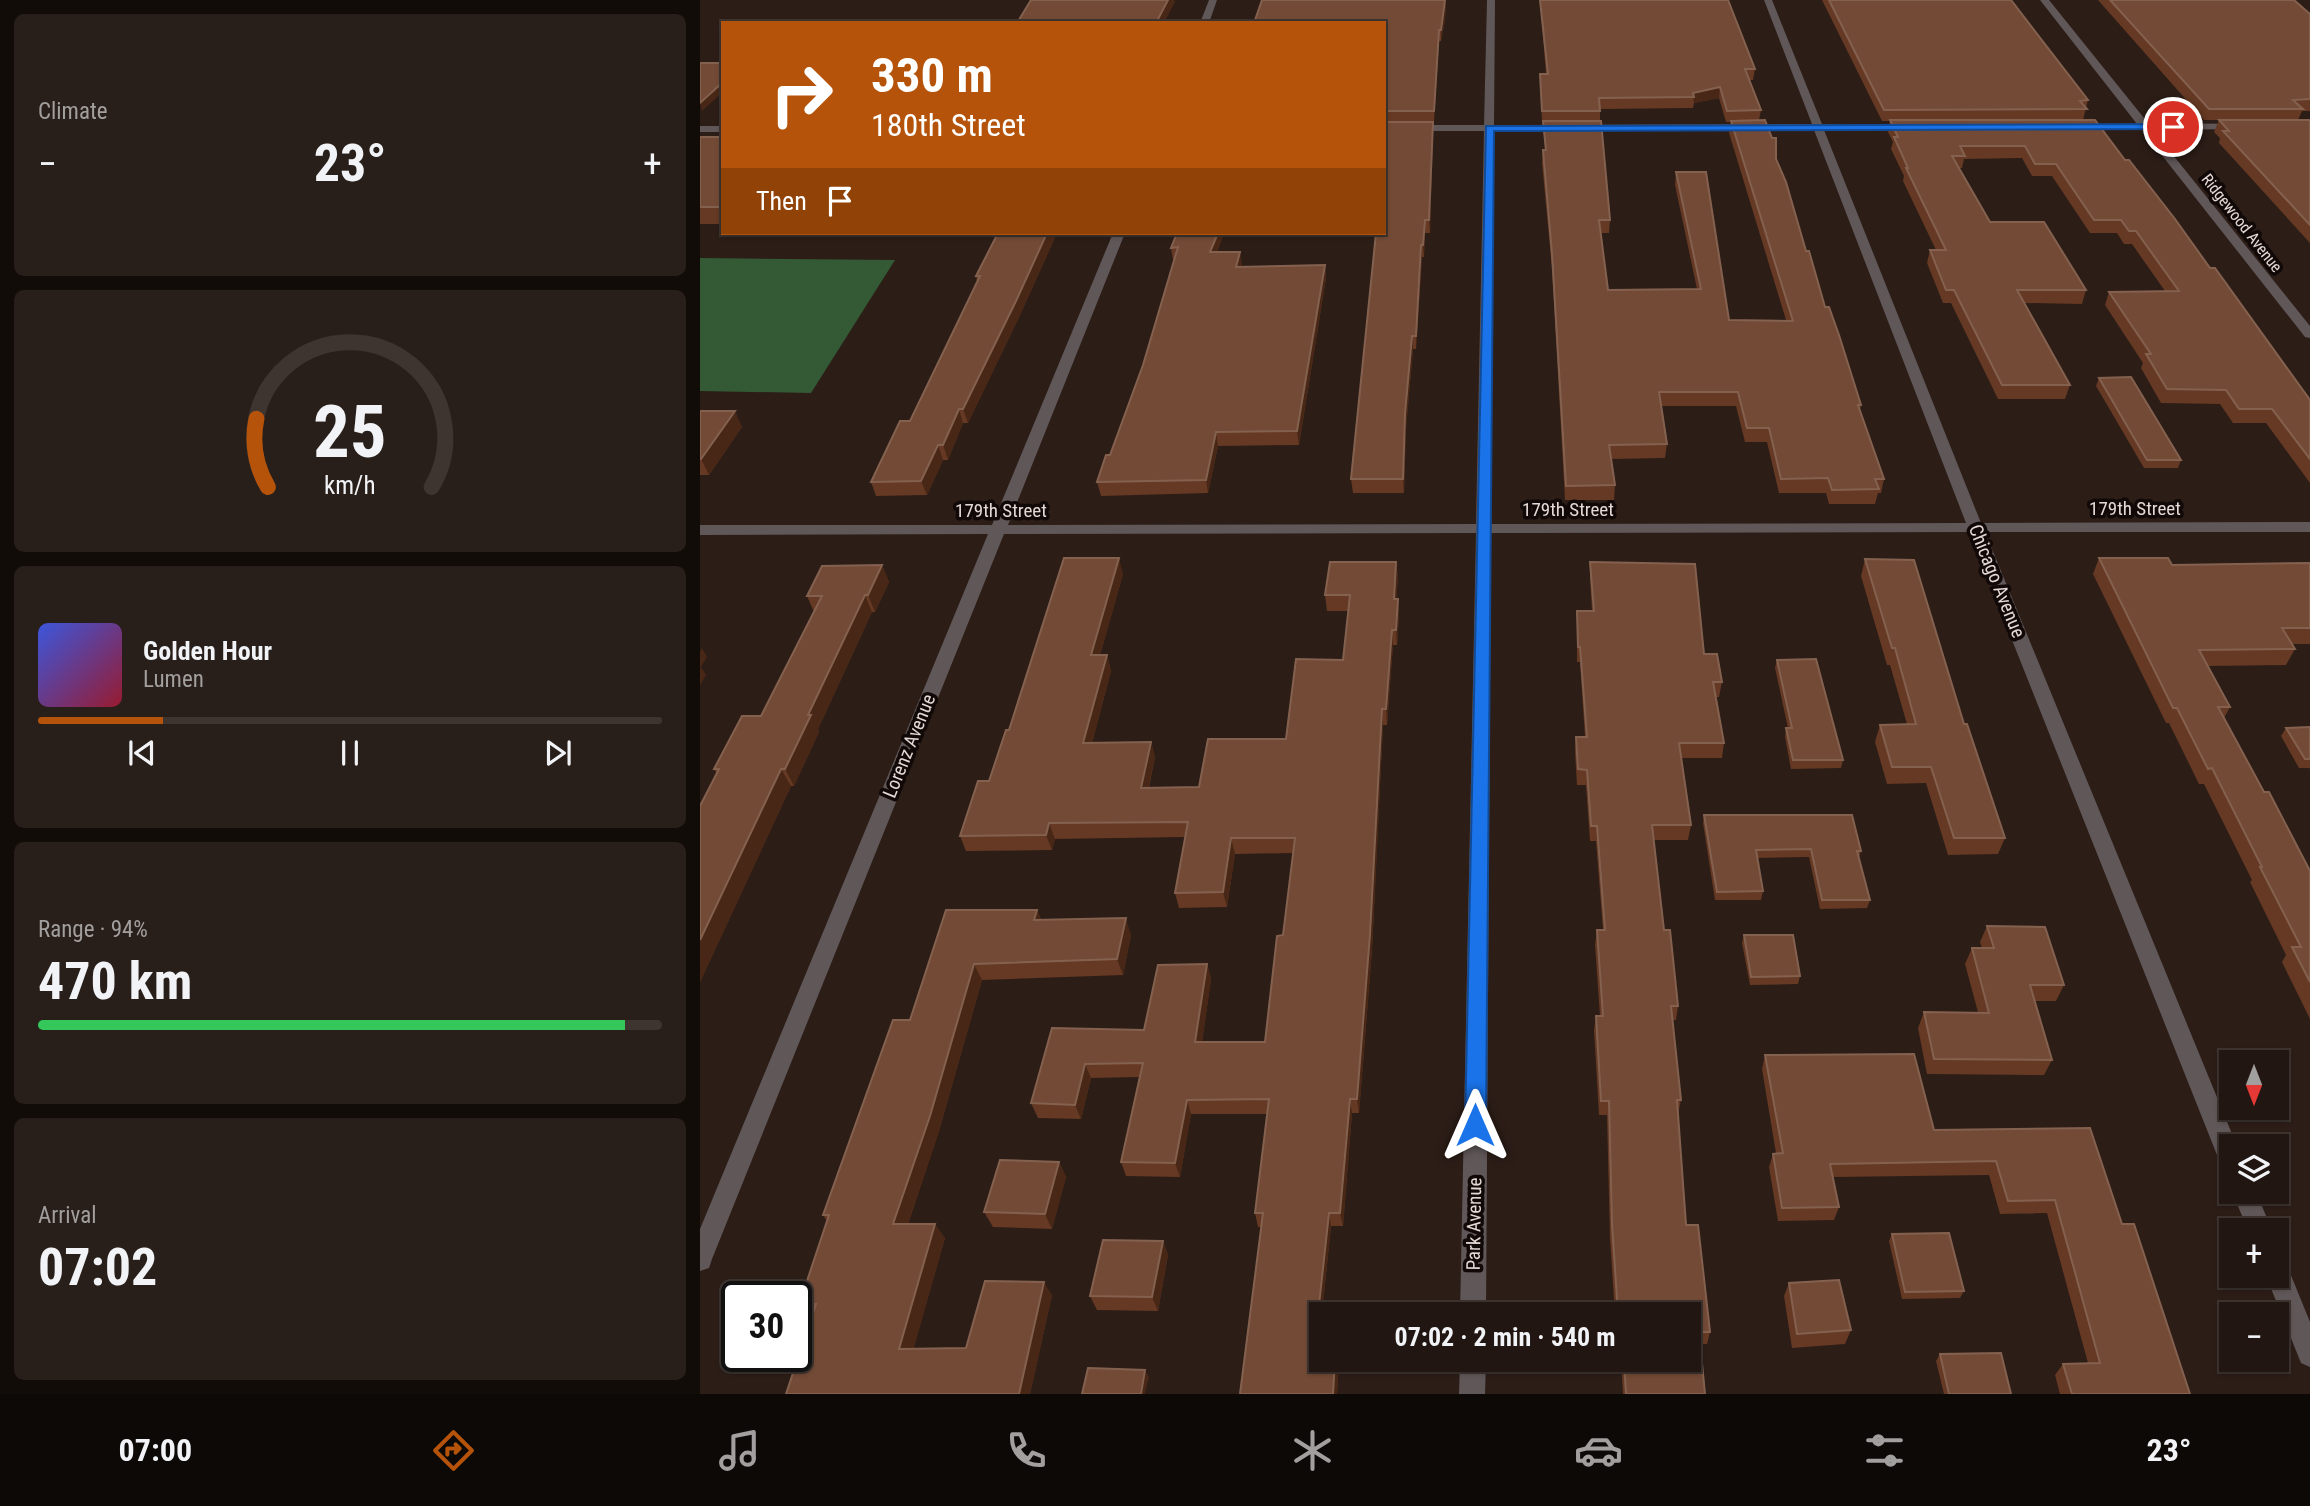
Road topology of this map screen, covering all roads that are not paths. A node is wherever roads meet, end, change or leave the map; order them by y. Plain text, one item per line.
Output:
1 (1213, 0) edge
2 (1491, 0) edge
3 (1768, 0) edge
4 (2044, 0) edge
5 (1205, 21) edge
6 (2255, 126) edge
7 (1816, 127) junction
8 (1920, 127) edge
9 (2065, 127) edge
10 (2146, 127) junction
11 (1386, 128) edge
12 (1490, 128) junction
13 (721, 129) edge
14 (700, 130) edge
15 (1118, 235) edge
16 (2310, 334) edge
17 (1975, 527) junction
18 (2310, 527) edge
19 (1482, 528) junction
20 (998, 529) junction
21 (700, 530) edge
22 (2220, 1134) edge
23 (700, 1259) edge
24 (2283, 1288) edge
25 (1473, 1302) edge
26 (2310, 1354) edge
27 (1473, 1372) edge
28 (1472, 1394) edge

1 - 5 street
2 - 12 street, Park Avenue
3 - 7 street, Chicago Avenue
4 - 10 street, Ridgewood Avenue
6 - 10 street
7 - 8 street
7 - 12 street
7 - 17 street, Chicago Avenue
9 - 10 street
10 - 16 street, Ridgewood Avenue
11 - 12 street
12 - 19 street, Park Avenue
13 - 14 street
15 - 20 street, Lorenz Avenue
17 - 18 street, 179th Street
17 - 19 street, 179th Street
17 - 22 street, Chicago Avenue
19 - 20 street, 179th Street
19 - 25 street, Park Avenue
20 - 21 street, 179th Street
20 - 23 street, Lorenz Avenue
24 - 26 street
27 - 28 street

